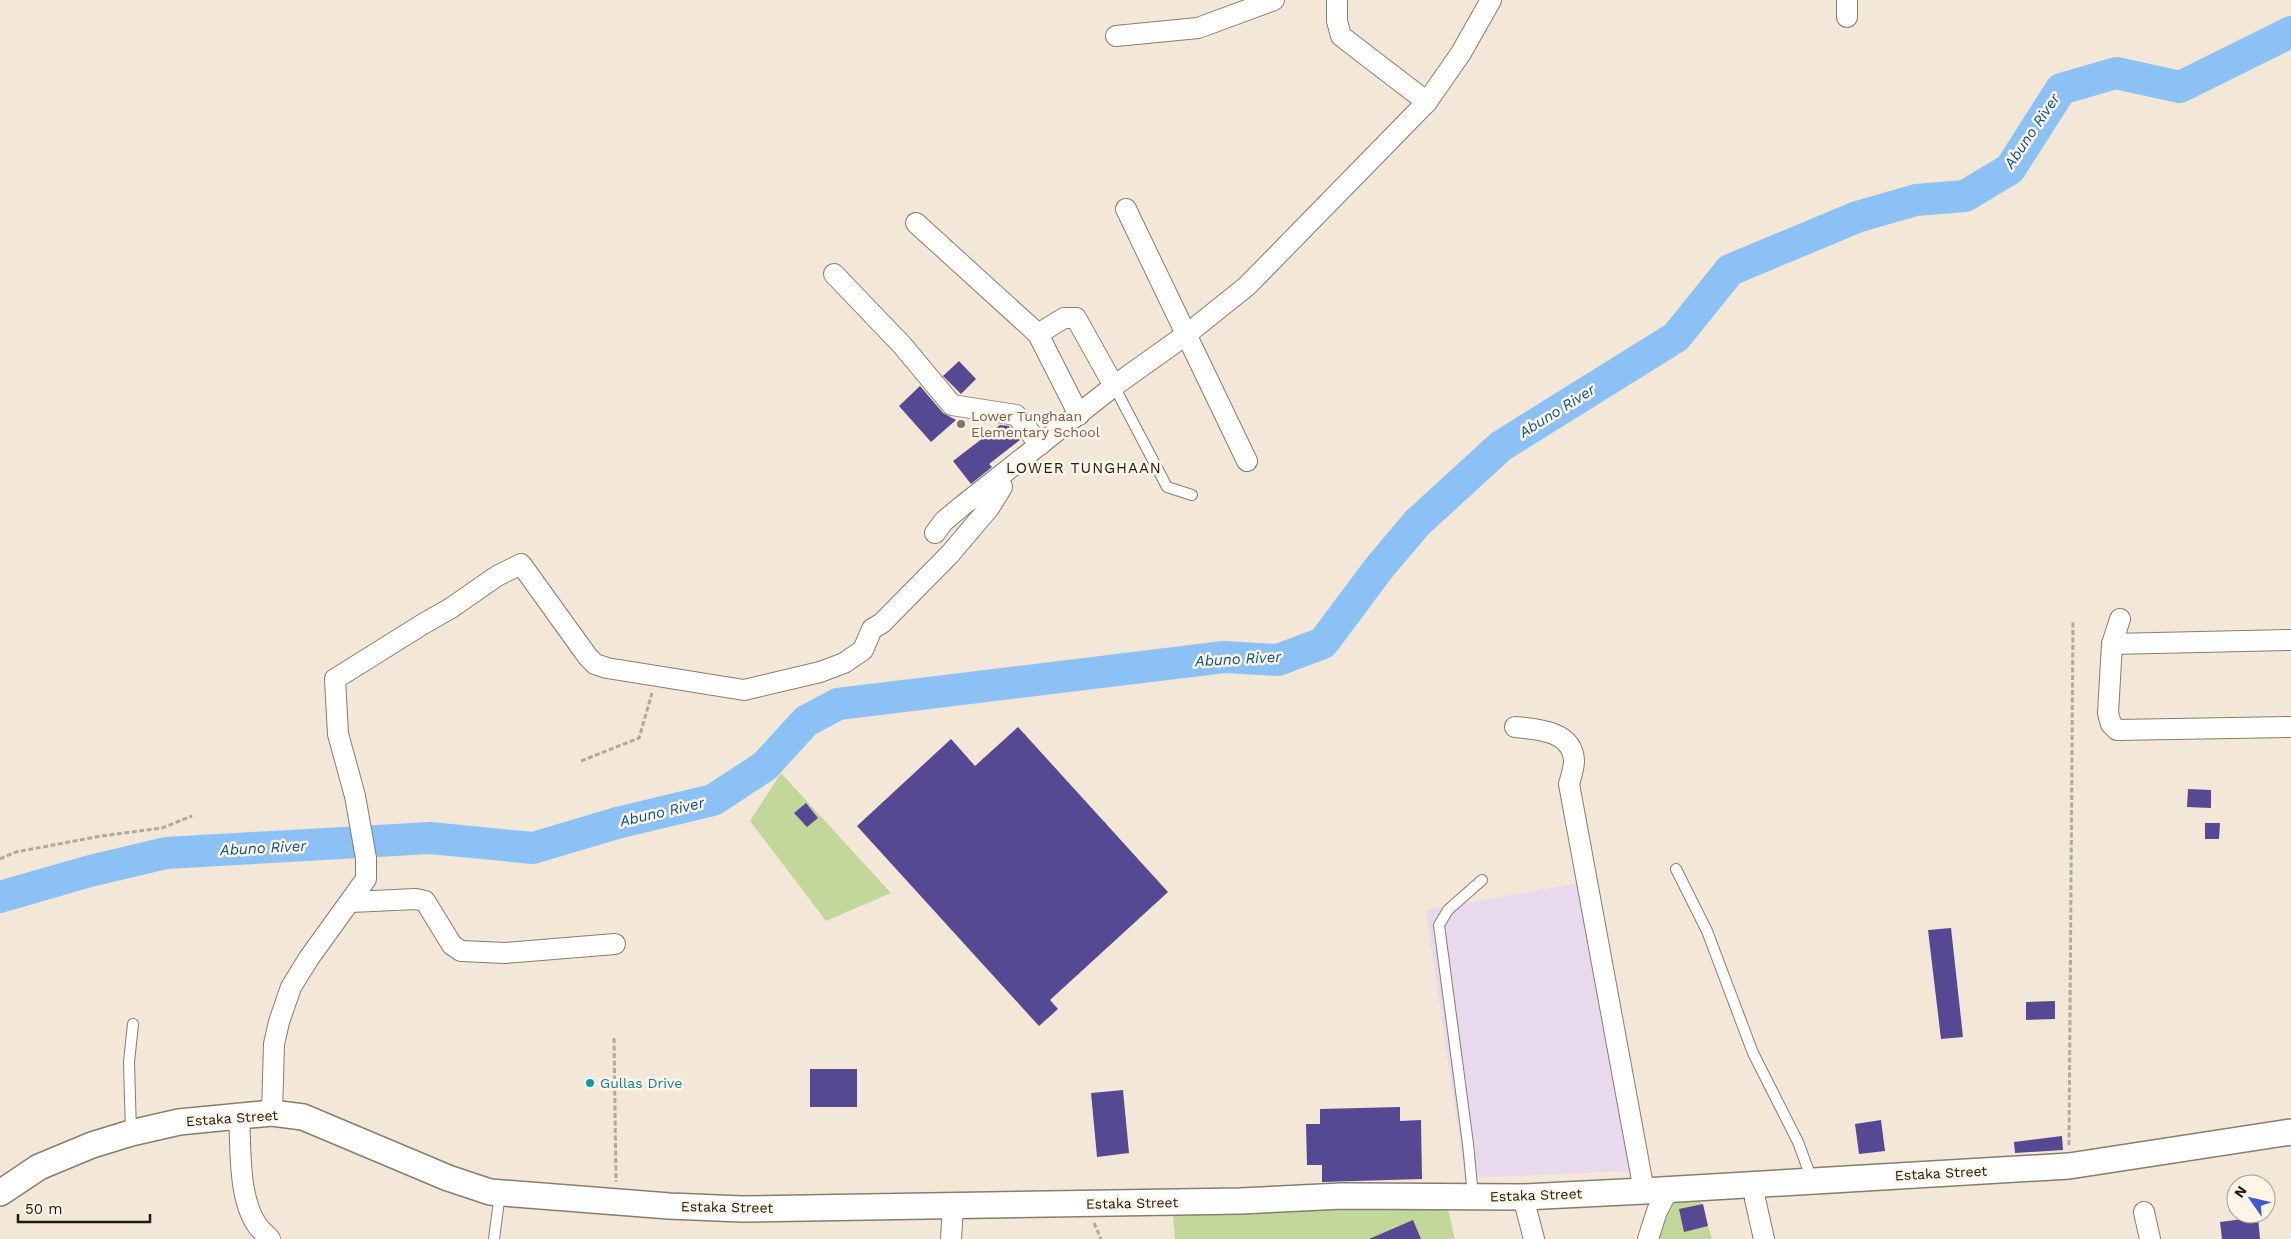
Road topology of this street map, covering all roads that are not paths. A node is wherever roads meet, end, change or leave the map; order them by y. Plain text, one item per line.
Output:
1 (1274, 0) edge
2 (1337, 0) edge
3 (1491, 0) edge
4 (1116, 36) dead end
5 (1427, 102) junction
6 (1126, 209) dead end
7 (916, 223) dead end
8 (834, 274) dead end
9 (1038, 334) junction
10 (1187, 334) junction
11 (1114, 386) junction
12 (1079, 415) junction
13 (1040, 445) junction
14 (1246, 461) dead end
15 (998, 479) junction
16 (1192, 495) dead end
17 (935, 533) dead end
18 (2120, 619) dead end
19 (2291, 640) edge
20 (2112, 644) junction
21 (1515, 727) dead end
22 (2291, 727) edge
23 (1676, 869) dead end
24 (1482, 880) dead end
25 (351, 902) junction
26 (615, 944) dead end
27 (133, 1024) dead end
28 (272, 1113) junction
29 (239, 1115) junction
30 (2291, 1132) edge
31 (132, 1134) junction
32 (1812, 1180) junction
33 (1755, 1184) junction
34 (1655, 1190) junction
35 (500, 1192) junction
36 (0, 1193) edge
37 (1473, 1197) junction
38 (1523, 1197) junction
39 (953, 1206) junction
40 (2144, 1212) dead end
41 (270, 1239) edge
42 (494, 1239) edge
43 (951, 1239) edge
44 (1534, 1239) edge
45 (1633, 1239) edge
46 (1648, 1239) edge
47 (1764, 1239) edge
48 (2150, 1239) edge

1 - 4 street
2 - 5 street
3 - 5 street
5 - 10 street
6 - 10 street
7 - 9 street
8 - 13 street
9 - 11 street
9 - 12 street
10 - 11 street
10 - 14 street
11 - 12 street
11 - 16 lane
12 - 13 street
13 - 15 street
15 - 17 street
15 - 25 street
18 - 20 street
19 - 20 street
20 - 22 street
21 - 34 street
23 - 32 lane
24 - 37 lane
25 - 26 street
25 - 28 street
27 - 31 lane
28 - 29 street, Estaka Street
28 - 35 street, Estaka Street
29 - 31 street, Estaka Street
29 - 41 street
30 - 32 street, Estaka Street
31 - 36 street, Estaka Street
32 - 33 street, Estaka Street
33 - 34 street, Estaka Street
33 - 47 street
34 - 38 street, Estaka Street
34 - 45 street
34 - 46 street
35 - 39 street, Estaka Street
35 - 42 lane
37 - 38 street, Estaka Street
37 - 39 street, Estaka Street
38 - 44 street
39 - 43 street
40 - 48 street

